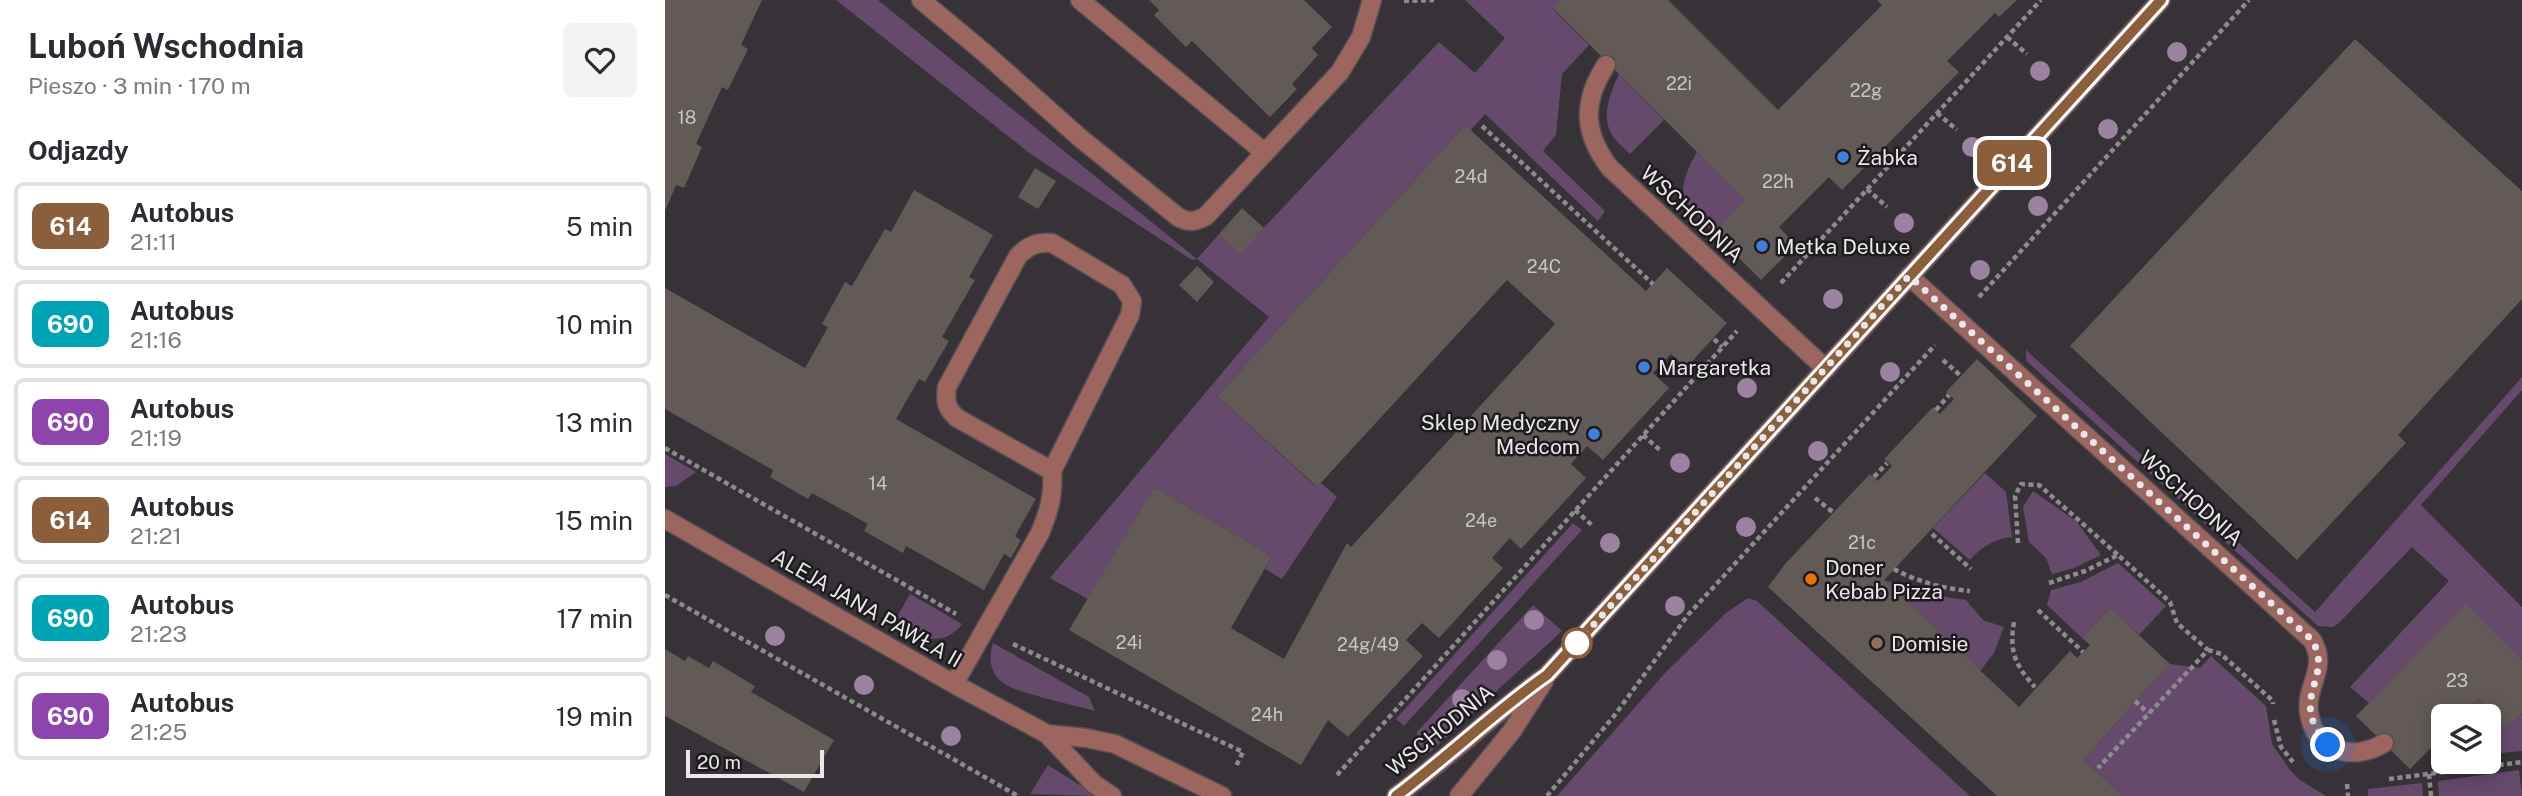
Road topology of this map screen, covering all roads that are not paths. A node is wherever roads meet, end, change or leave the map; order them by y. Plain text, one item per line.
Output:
1 (921, 0) edge
2 (1080, 0) edge
3 (1372, 0) edge
4 (2161, 0) edge
5 (1606, 65) dead end
6 (1265, 153) junction
7 (1909, 276) junction
8 (1826, 369) junction
9 (1052, 471) junction
10 (665, 519) edge
11 (1547, 675) junction
12 (954, 684) junction
13 (1047, 734) junction
14 (2383, 743) dead end
15 (1112, 796) edge
16 (1222, 796) edge
17 (1395, 796) edge
18 (1459, 796) edge

1 - 6 street
2 - 6 street
3 - 6 street
4 - 7 street, WSCHODNIA
5 - 8 street, WSCHODNIA
7 - 8 street, WSCHODNIA
7 - 14 street, WSCHODNIA
8 - 11 street, WSCHODNIA
9 - 9 street
9 - 12 street
10 - 12 street, ALEJA JANA PAWŁA II
11 - 17 street, WSCHODNIA
11 - 18 street, WSCHODNIA
12 - 13 street, ALEJA JANA PAWŁA II
13 - 15 street, ALEJA JANA PAWŁA II
13 - 16 street, ALEJA JANA PAWŁA II

